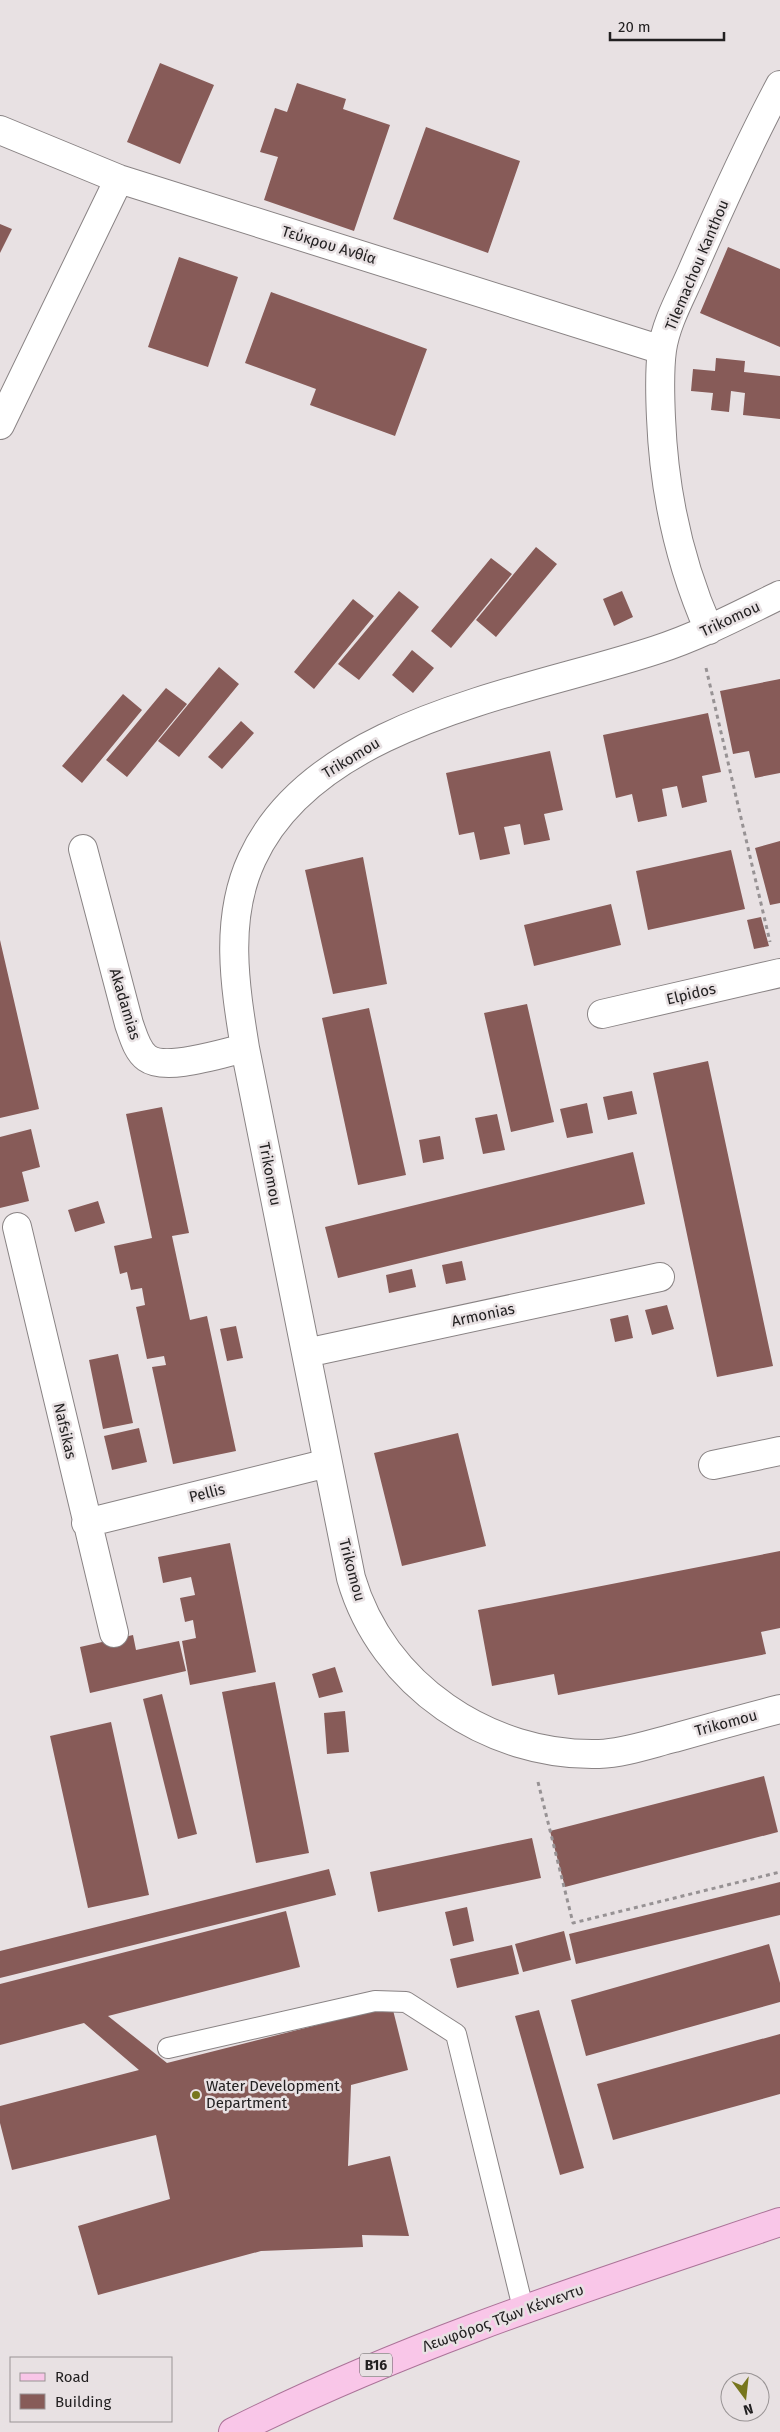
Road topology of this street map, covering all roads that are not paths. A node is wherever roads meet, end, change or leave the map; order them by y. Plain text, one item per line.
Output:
1 (780, 85) edge
2 (0, 130) edge
3 (119, 179) junction
4 (662, 350) junction
5 (0, 425) edge
6 (780, 595) edge
7 (710, 630) junction
8 (84, 849) dead end
9 (779, 974) edge
10 (602, 1014) dead end
11 (246, 1048) junction
12 (17, 1227) dead end
13 (660, 1277) dead end
14 (306, 1353) junction
15 (780, 1451) edge
16 (328, 1464) junction
17 (713, 1465) dead end
18 (86, 1523) junction
19 (114, 1633) dead end
20 (780, 1709) edge
21 (168, 2048) dead end
22 (780, 2222) edge
23 (523, 2308) junction
24 (233, 2432) edge

1 - 4 street, Tilemachou Kanthou
2 - 3 street, Τεύκρου Ανθία
3 - 4 street, Τεύκρου Ανθία
3 - 5 street
4 - 7 street, Tilemachou Kanthou
6 - 7 street, Trikomou
7 - 11 street, Trikomou
8 - 11 street, Akadamias
9 - 10 street, Elpidos
11 - 14 street, Trikomou
12 - 18 street, Nafsikas
13 - 14 street, Armonias
14 - 16 street, Trikomou
15 - 17 street
16 - 18 street, Pellis
16 - 20 street, Trikomou
18 - 19 street, Nafsikas
21 - 23 lane
22 - 23 main road, Λεωφόρος Τζων Κέννεντυ / B16
23 - 24 main road, Λεωφόρος Τζων Κέννεντυ / B16

